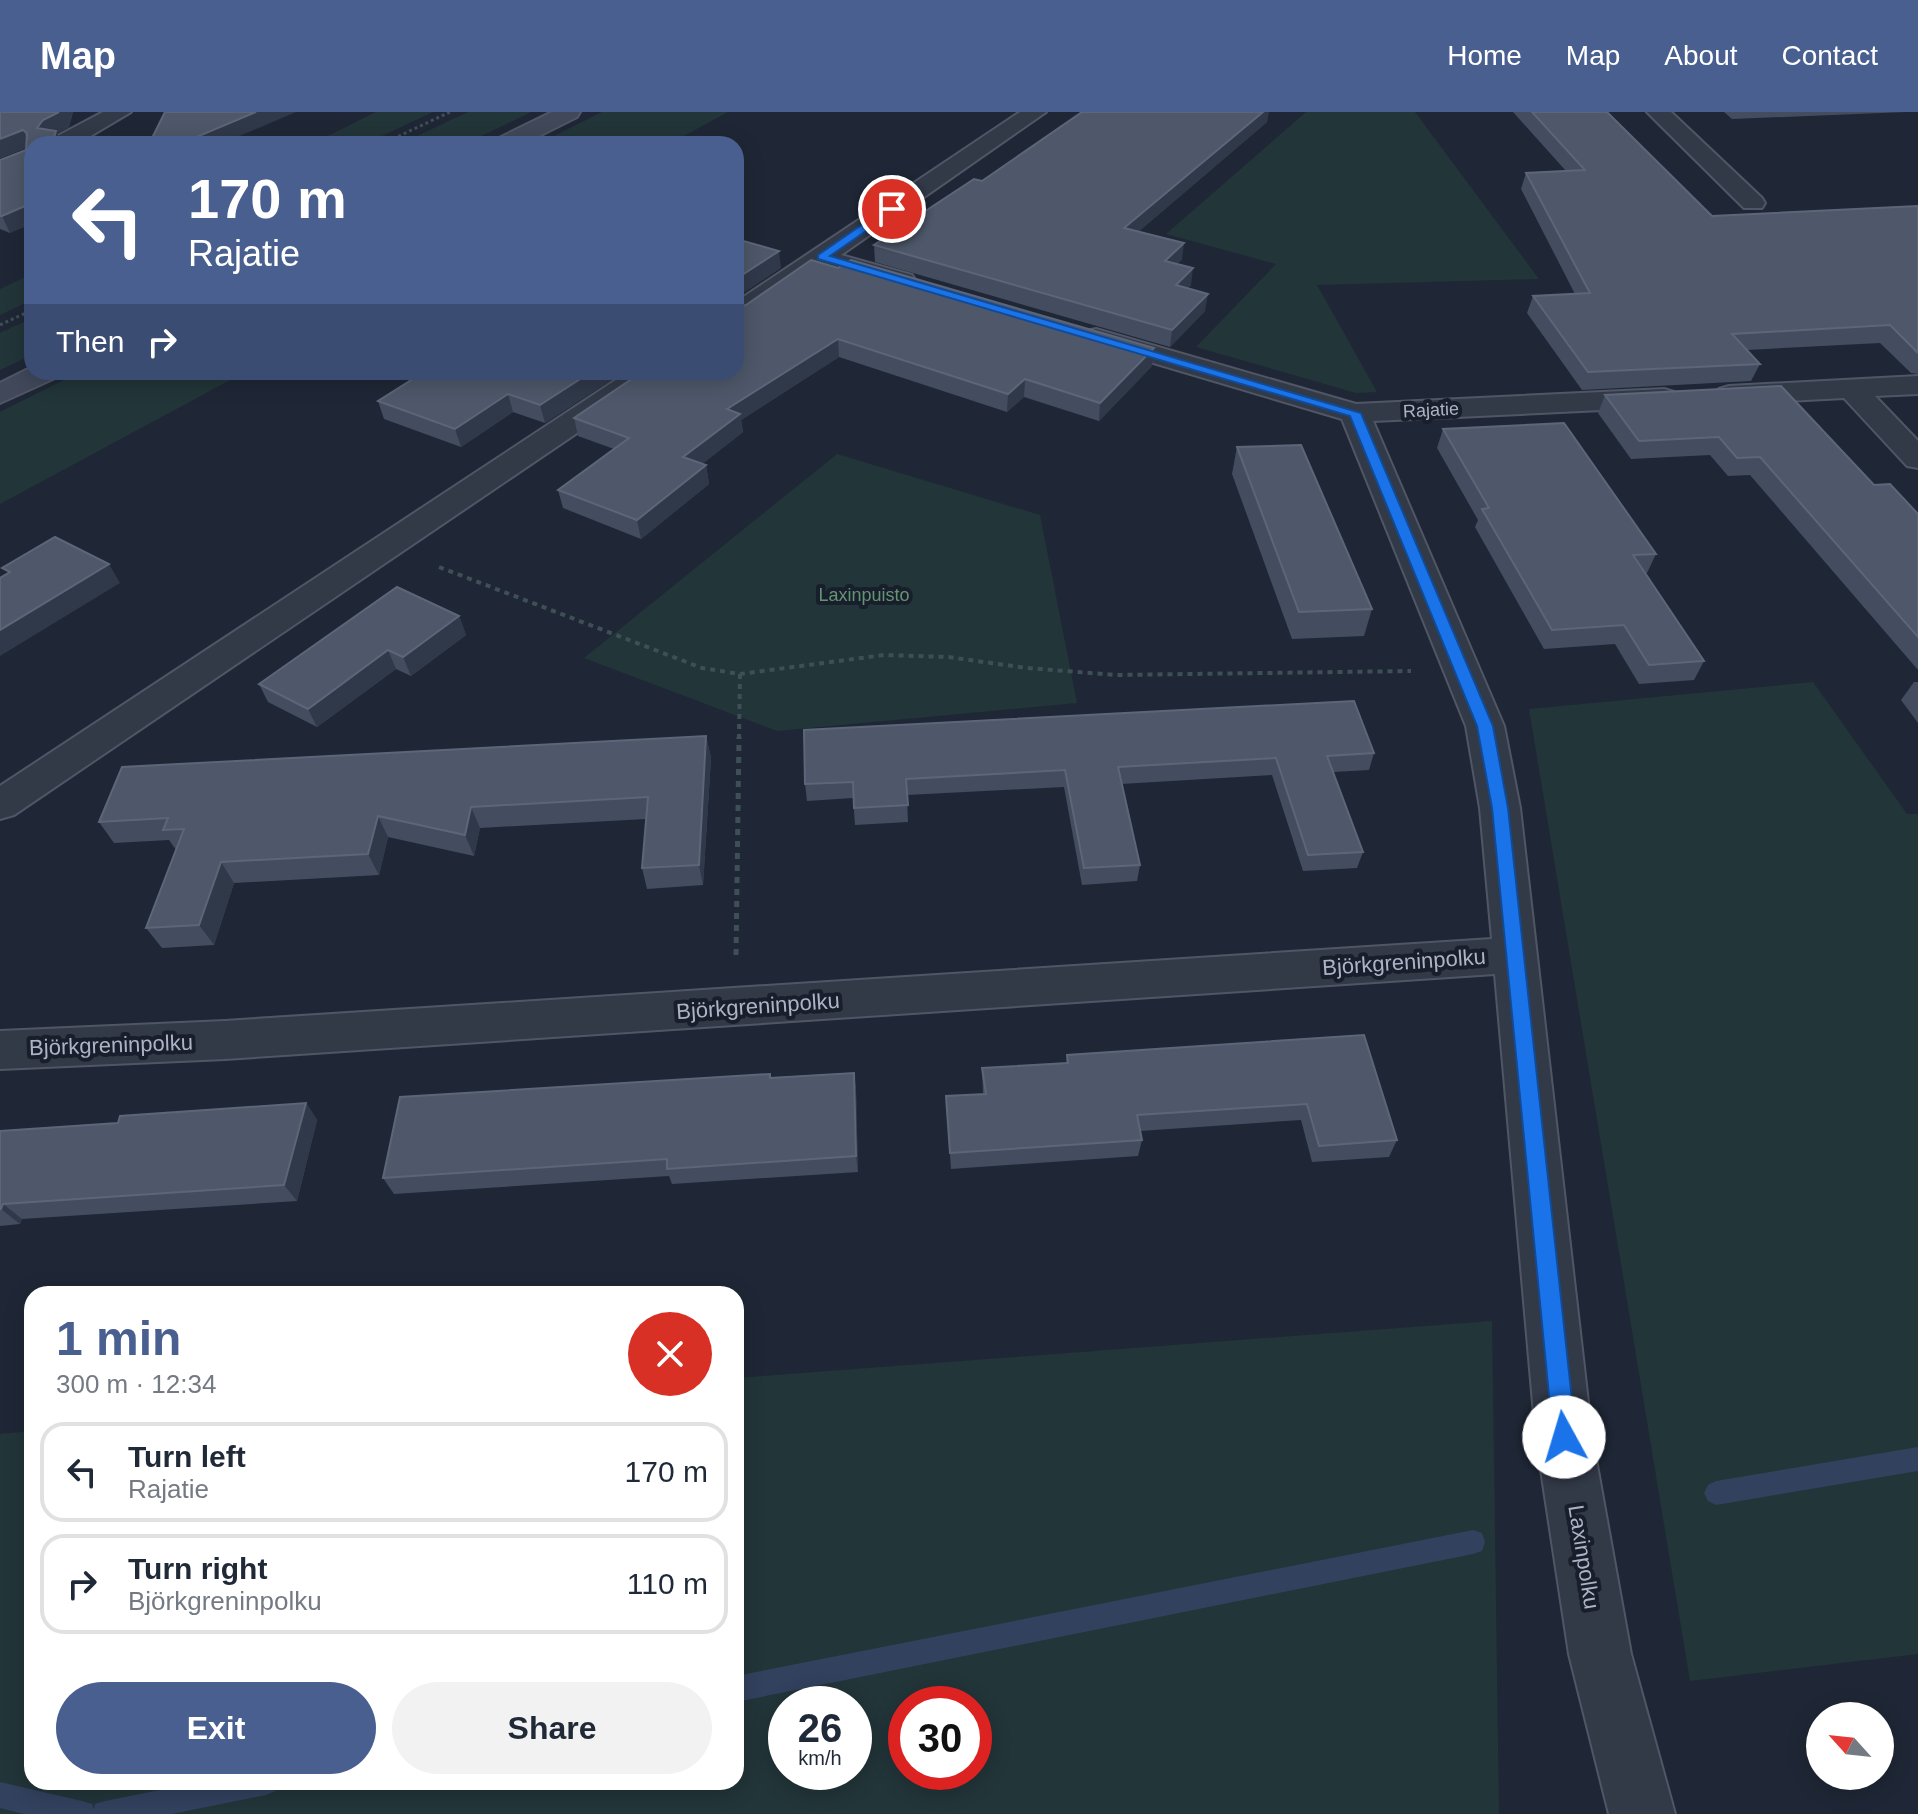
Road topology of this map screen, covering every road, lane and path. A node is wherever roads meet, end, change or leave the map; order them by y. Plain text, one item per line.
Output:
1 (120, 112) edge
2 (450, 112) edge
3 (569, 112) edge
4 (1035, 112) edge
5 (1658, 112) edge
6 (75, 136) edge
7 (399, 136) edge
8 (521, 136) edge
9 (1753, 203) dead end
10 (821, 257) junction
11 (928, 288) edge
12 (744, 309) edge
13 (24, 314) edge
14 (0, 325) edge
15 (1065, 328) edge
16 (29, 380) edge
17 (636, 380) edge
18 (1918, 385) edge
19 (1852, 389) junction
20 (0, 394) edge
21 (1355, 413) junction
22 (1918, 459) edge
23 (386, 547) junction
24 (1463, 670) junction
25 (740, 674) junction
26 (0, 805) edge
27 (1515, 955) junction
28 (736, 1008) junction
29 (0, 1050) edge
30 (1642, 1814) edge

1 - 6 street
2 - 7 path
3 - 8 main road
4 - 10 street
5 - 9 street
10 - 11 street
10 - 12 street
13 - 14 path
15 - 21 street, Rajatie
16 - 20 main road
17 - 23 street
18 - 19 street, Rajatie
19 - 21 street, Rajatie
19 - 22 street
21 - 24 street, Laxinpolku
23 - 25 path
23 - 26 street
24 - 25 path
24 - 27 street, Laxinpolku
25 - 28 path
27 - 28 street, Björkgreninpolku
27 - 30 street, Laxinpolku
28 - 29 street, Björkgreninpolku

